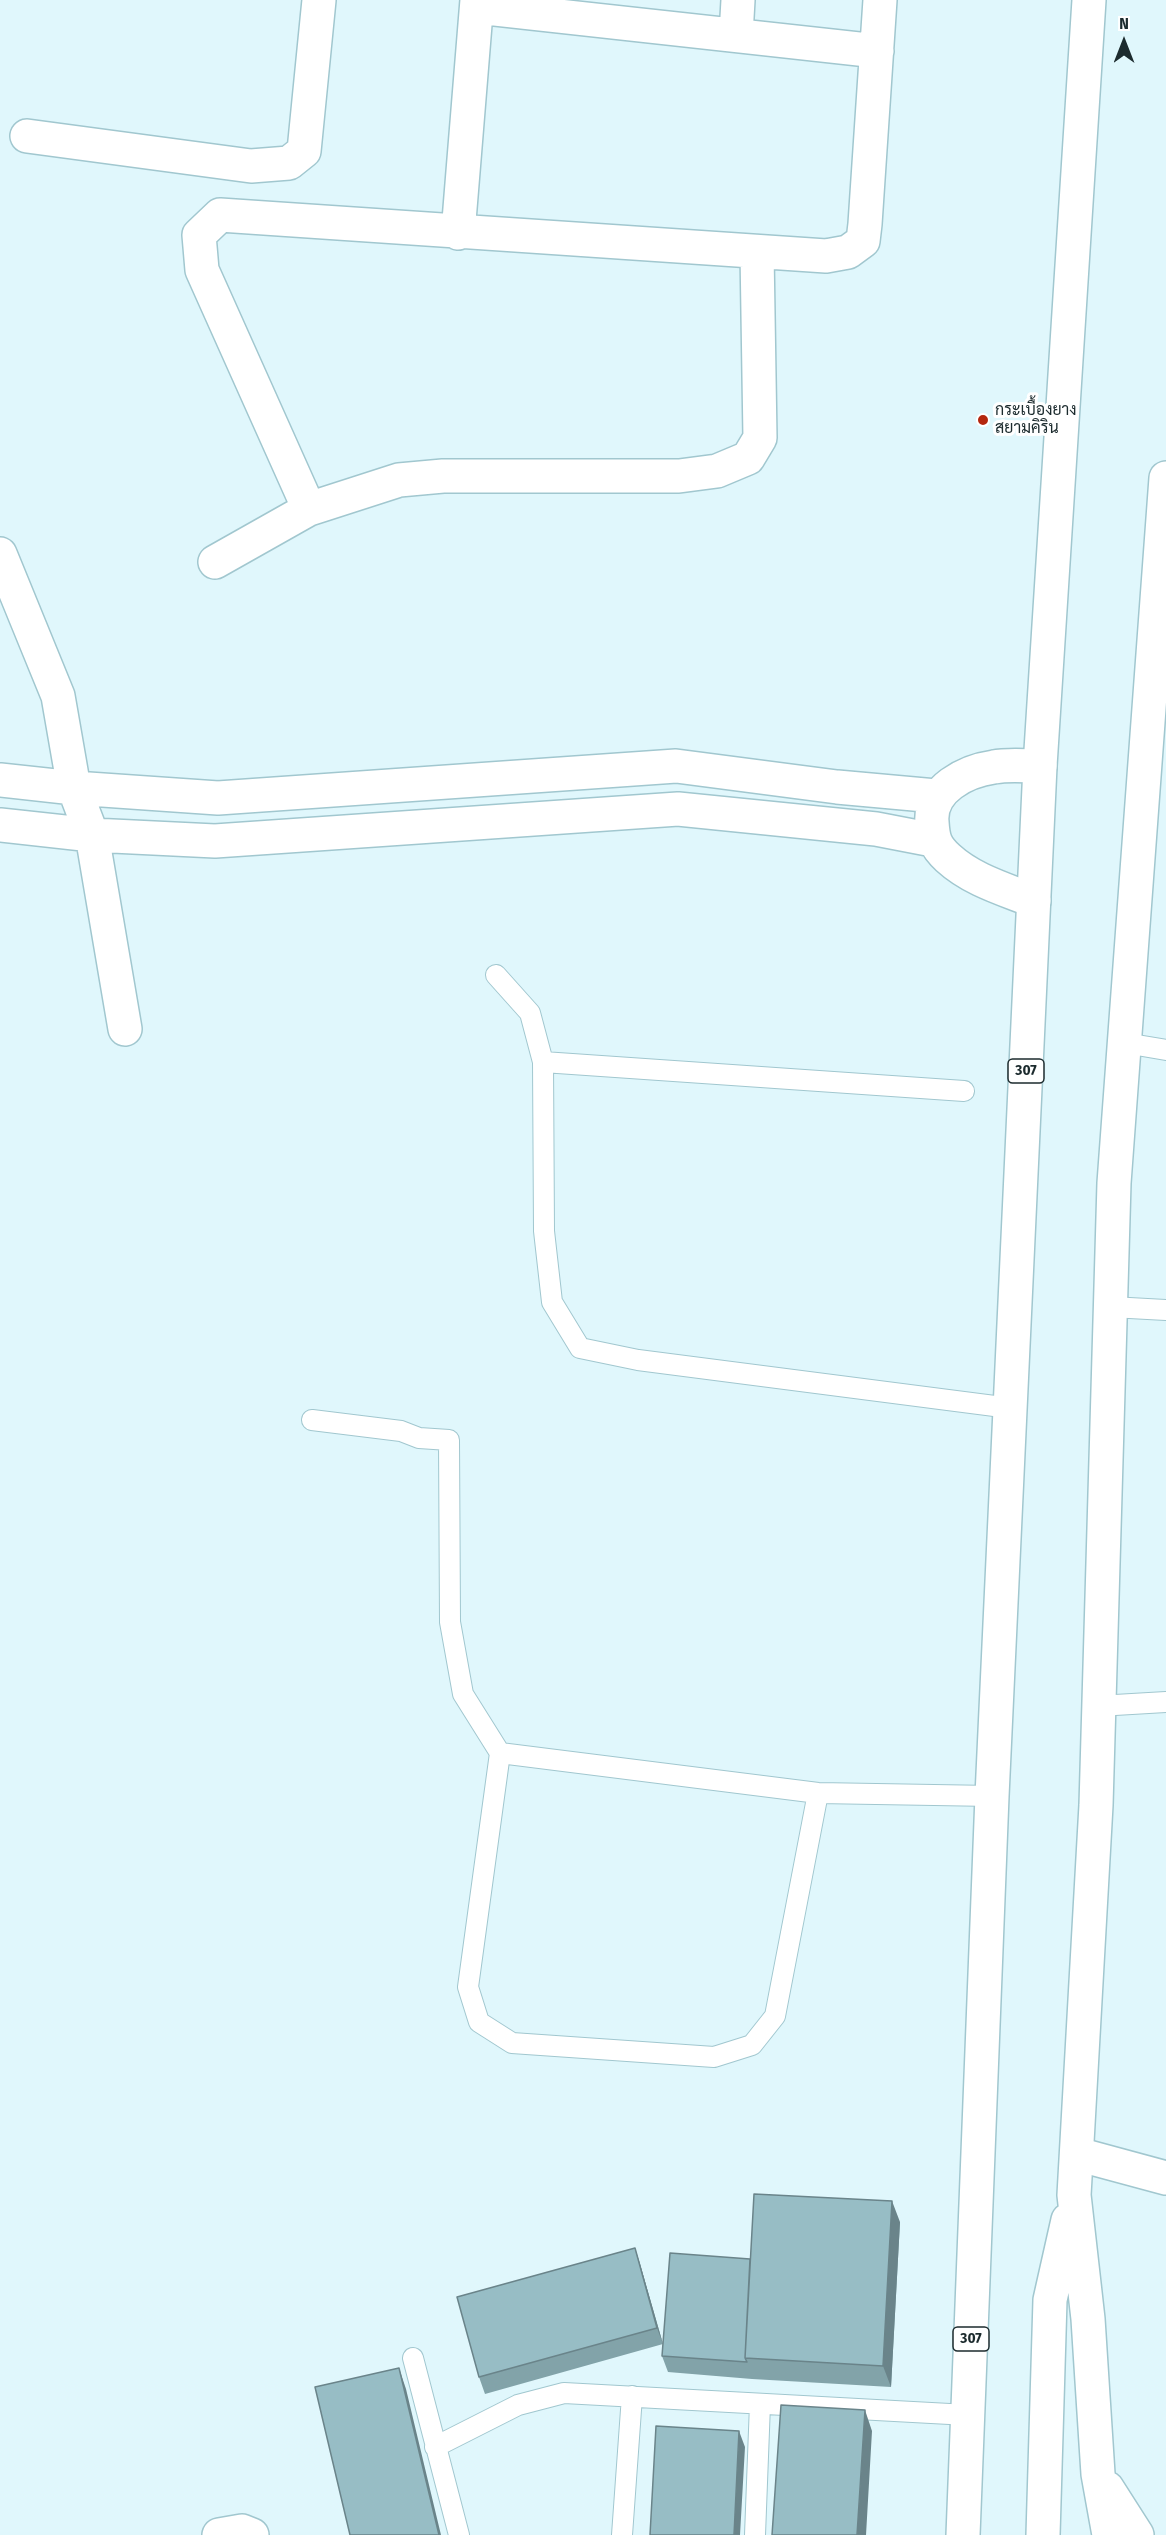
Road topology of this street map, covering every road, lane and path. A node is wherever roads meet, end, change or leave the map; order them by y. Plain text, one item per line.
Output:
1 (319, 0) edge
2 (738, 0) edge
3 (880, 0) edge
4 (1089, 0) edge
5 (477, 4) edge
6 (736, 35) junction
7 (877, 51) junction
8 (27, 136) dead end
9 (458, 233) junction
10 (757, 252) junction
11 (1166, 478) edge
12 (309, 509) junction
13 (0, 554) edge
14 (215, 562) dead end
15 (1160, 655) edge
16 (1040, 766) junction
17 (0, 780) edge
18 (74, 788) junction
19 (936, 796) junction
20 (0, 825) edge
21 (92, 835) junction
22 (933, 840) junction
23 (1034, 901) junction
24 (496, 975) dead end
25 (125, 1029) dead end
26 (1125, 1043) junction
27 (1166, 1050) edge
28 (543, 1062) junction
29 (964, 1091) dead end
30 (1111, 1307) junction
31 (1166, 1310) edge
32 (1010, 1408) junction
33 (312, 1420) dead end
34 (1166, 1702) edge
35 (1098, 1706) junction
36 (500, 1753) junction
37 (818, 1793) junction
38 (992, 1796) junction
39 (1077, 2154) junction
40 (1166, 2178) edge
41 (1074, 2195) junction
42 (413, 2358) dead end
43 (632, 2396) junction
44 (760, 2404) junction
45 (968, 2415) junction
46 (435, 2446) junction
47 (1098, 2474) junction
48 (219, 2535) edge
49 (252, 2535) edge
50 (459, 2535) edge
51 (622, 2535) edge
52 (755, 2535) edge
53 (963, 2535) edge
54 (1043, 2535) edge
55 (1109, 2535) edge
56 (1137, 2535) edge

1 - 8 street
2 - 6 street
3 - 7 street
4 - 16 street, 307
5 - 6 street
5 - 9 street
6 - 7 street
7 - 10 street
9 - 10 street
9 - 12 street
10 - 12 street
11 - 15 street
12 - 14 street
13 - 18 street
15 - 26 street
16 - 19 street
16 - 23 street, 307
17 - 18 street
18 - 19 street
18 - 21 street
19 - 22 street
20 - 21 street
21 - 22 street
21 - 25 street
22 - 23 street
23 - 32 street, 307
24 - 28 lane
26 - 27 lane
26 - 30 street
28 - 29 lane
28 - 32 lane
30 - 31 lane
30 - 35 street
32 - 38 street, 307
33 - 36 lane
34 - 35 lane
35 - 39 street
36 - 37 lane
36 - 37 lane
37 - 38 lane
38 - 45 street, 307
39 - 40 street
39 - 41 street
41 - 47 street
41 - 54 street
42 - 46 lane
43 - 44 lane
43 - 46 lane
43 - 51 lane
44 - 45 lane
44 - 52 lane
45 - 53 street, 307
46 - 50 lane
47 - 55 street
47 - 56 street
48 - 49 street

